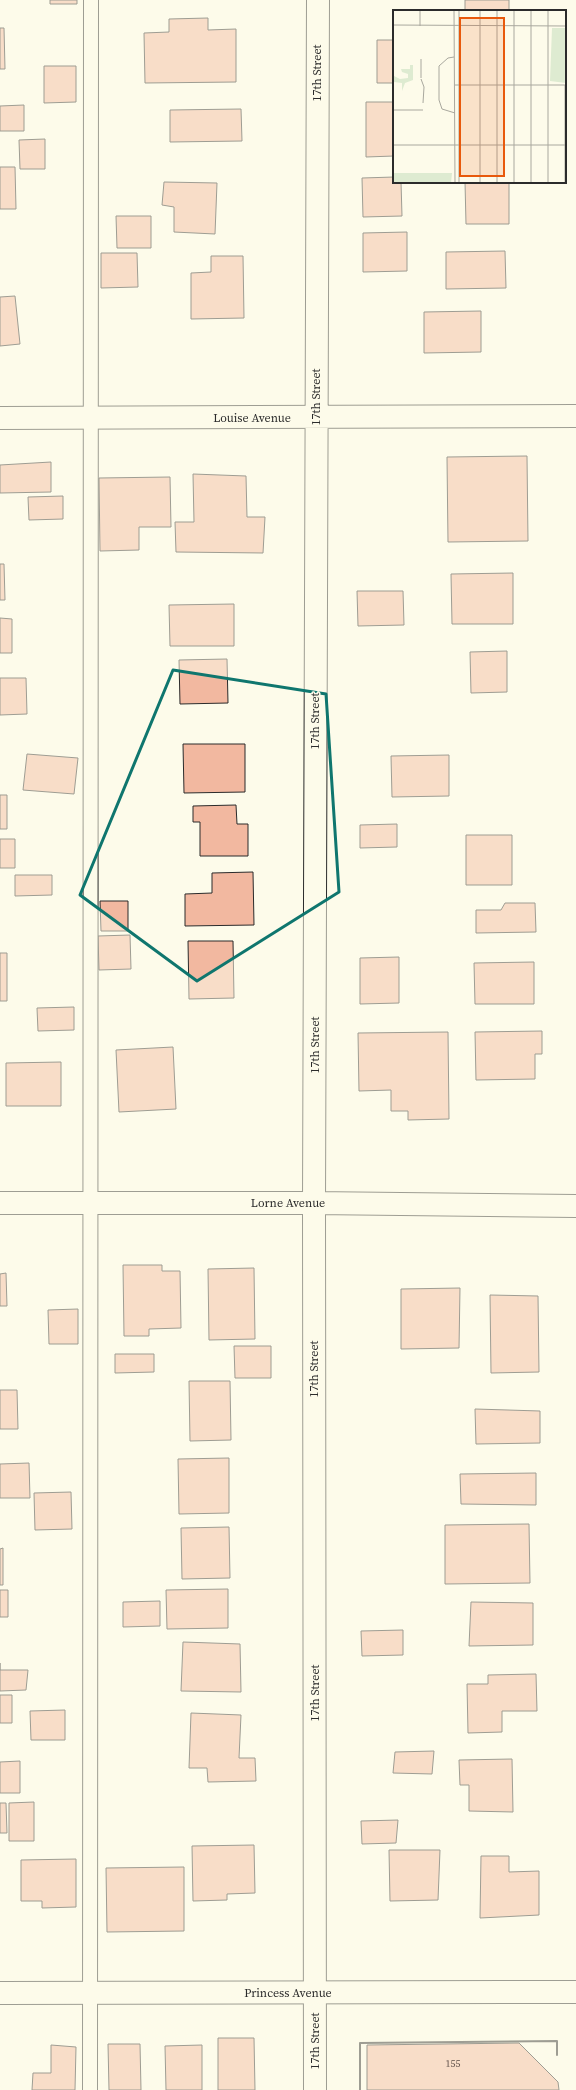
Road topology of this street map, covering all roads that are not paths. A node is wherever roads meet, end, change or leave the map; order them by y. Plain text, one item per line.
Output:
1 (91, 0) edge
2 (318, 0) edge
3 (576, 416) edge
4 (316, 417) junction
5 (0, 418) edge
6 (90, 418) junction
7 (0, 1203) edge
8 (91, 1203) junction
9 (314, 1203) junction
10 (576, 1206) edge
11 (576, 1992) edge
12 (0, 1993) edge
13 (89, 1993) junction
14 (315, 1993) junction
15 (90, 2090) edge
16 (315, 2090) edge

1 - 6 lane
2 - 4 street, 17th Street
3 - 4 street, Louise Avenue
4 - 6 street, Louise Avenue
4 - 9 street, 17th Street
5 - 6 street, Louise Avenue
6 - 8 lane
7 - 8 street, Lorne Avenue
8 - 9 street, Lorne Avenue
8 - 13 lane
9 - 10 street, Lorne Avenue
9 - 14 street, 17th Street
11 - 14 street, Princess Avenue
12 - 13 street, Princess Avenue
13 - 14 street, Princess Avenue
13 - 15 lane
14 - 16 street, 17th Street

